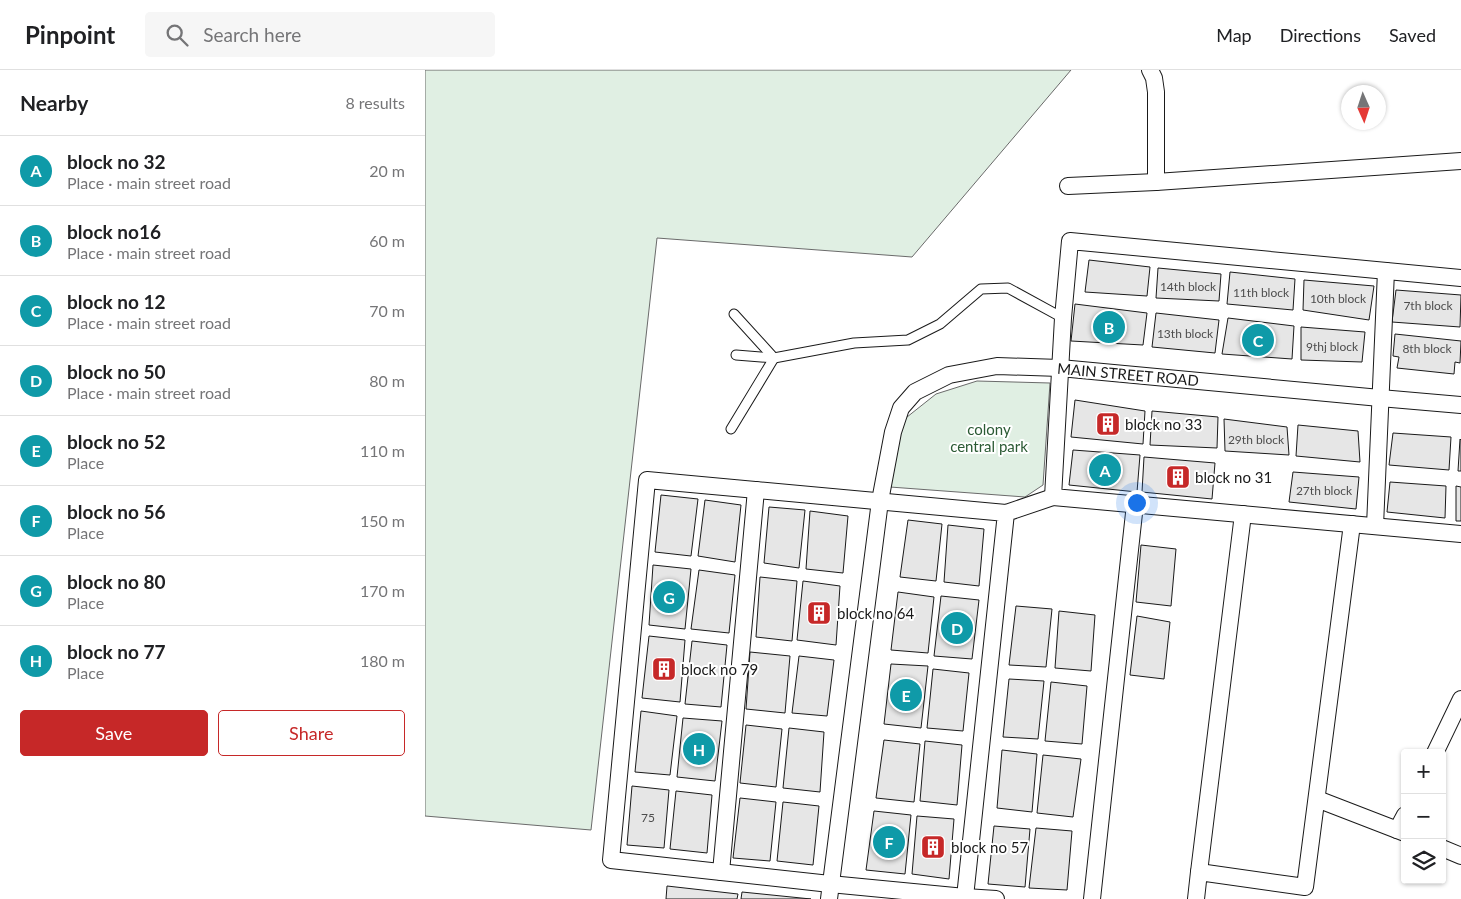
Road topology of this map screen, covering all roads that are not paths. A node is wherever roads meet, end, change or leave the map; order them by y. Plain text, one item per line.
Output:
1 (1150, 70) edge
2 (1461, 161) edge
3 (1156, 182) junction
4 (1068, 186) dead end
5 (1386, 271) junction
6 (1461, 278) edge
7 (734, 314) dead end
8 (1063, 318) junction
9 (736, 355) dead end
10 (774, 358) junction
11 (1060, 368) junction
12 (1380, 398) junction
13 (1461, 405) edge
14 (731, 429) dead end
15 (756, 490) junction
16 (1053, 497) junction
17 (879, 501) junction
18 (1135, 504) junction
19 (1006, 513) junction
20 (1243, 514) junction
21 (1352, 524) junction
22 (1375, 526) junction
23 (1461, 534) edge
24 (1461, 699) edge
25 (1437, 749) edge
26 (1317, 799) junction
27 (1401, 832) edge
28 (1446, 850) edge
29 (1461, 856) edge
30 (721, 872) junction
31 (1199, 872) junction
32 (830, 892) edge
33 (965, 898) edge
34 (996, 899) edge
35 (1093, 899) edge
36 (1197, 899) edge

1 - 3 street
2 - 3 street
3 - 4 street
5 - 6 street
5 - 8 street
5 - 12 street
7 - 10 lane
8 - 10 lane
8 - 11 street
9 - 10 lane
10 - 14 lane
11 - 12 street, MAIN STREET ROAD
11 - 16 street
11 - 17 street, MAIN STREET ROAD
12 - 13 street, MAIN STREET ROAD
12 - 22 street
15 - 17 street
15 - 30 street
15 - 30 street
16 - 18 street
16 - 19 street
17 - 19 street
17 - 32 street, MAIN STREET ROAD
18 - 20 street
18 - 35 street
19 - 33 street
20 - 21 street
20 - 31 street
21 - 22 street
21 - 26 street
22 - 23 street
24 - 25 street
26 - 27 street
26 - 31 street
28 - 29 street
30 - 32 street
31 - 36 street
32 - 33 street
33 - 34 street

